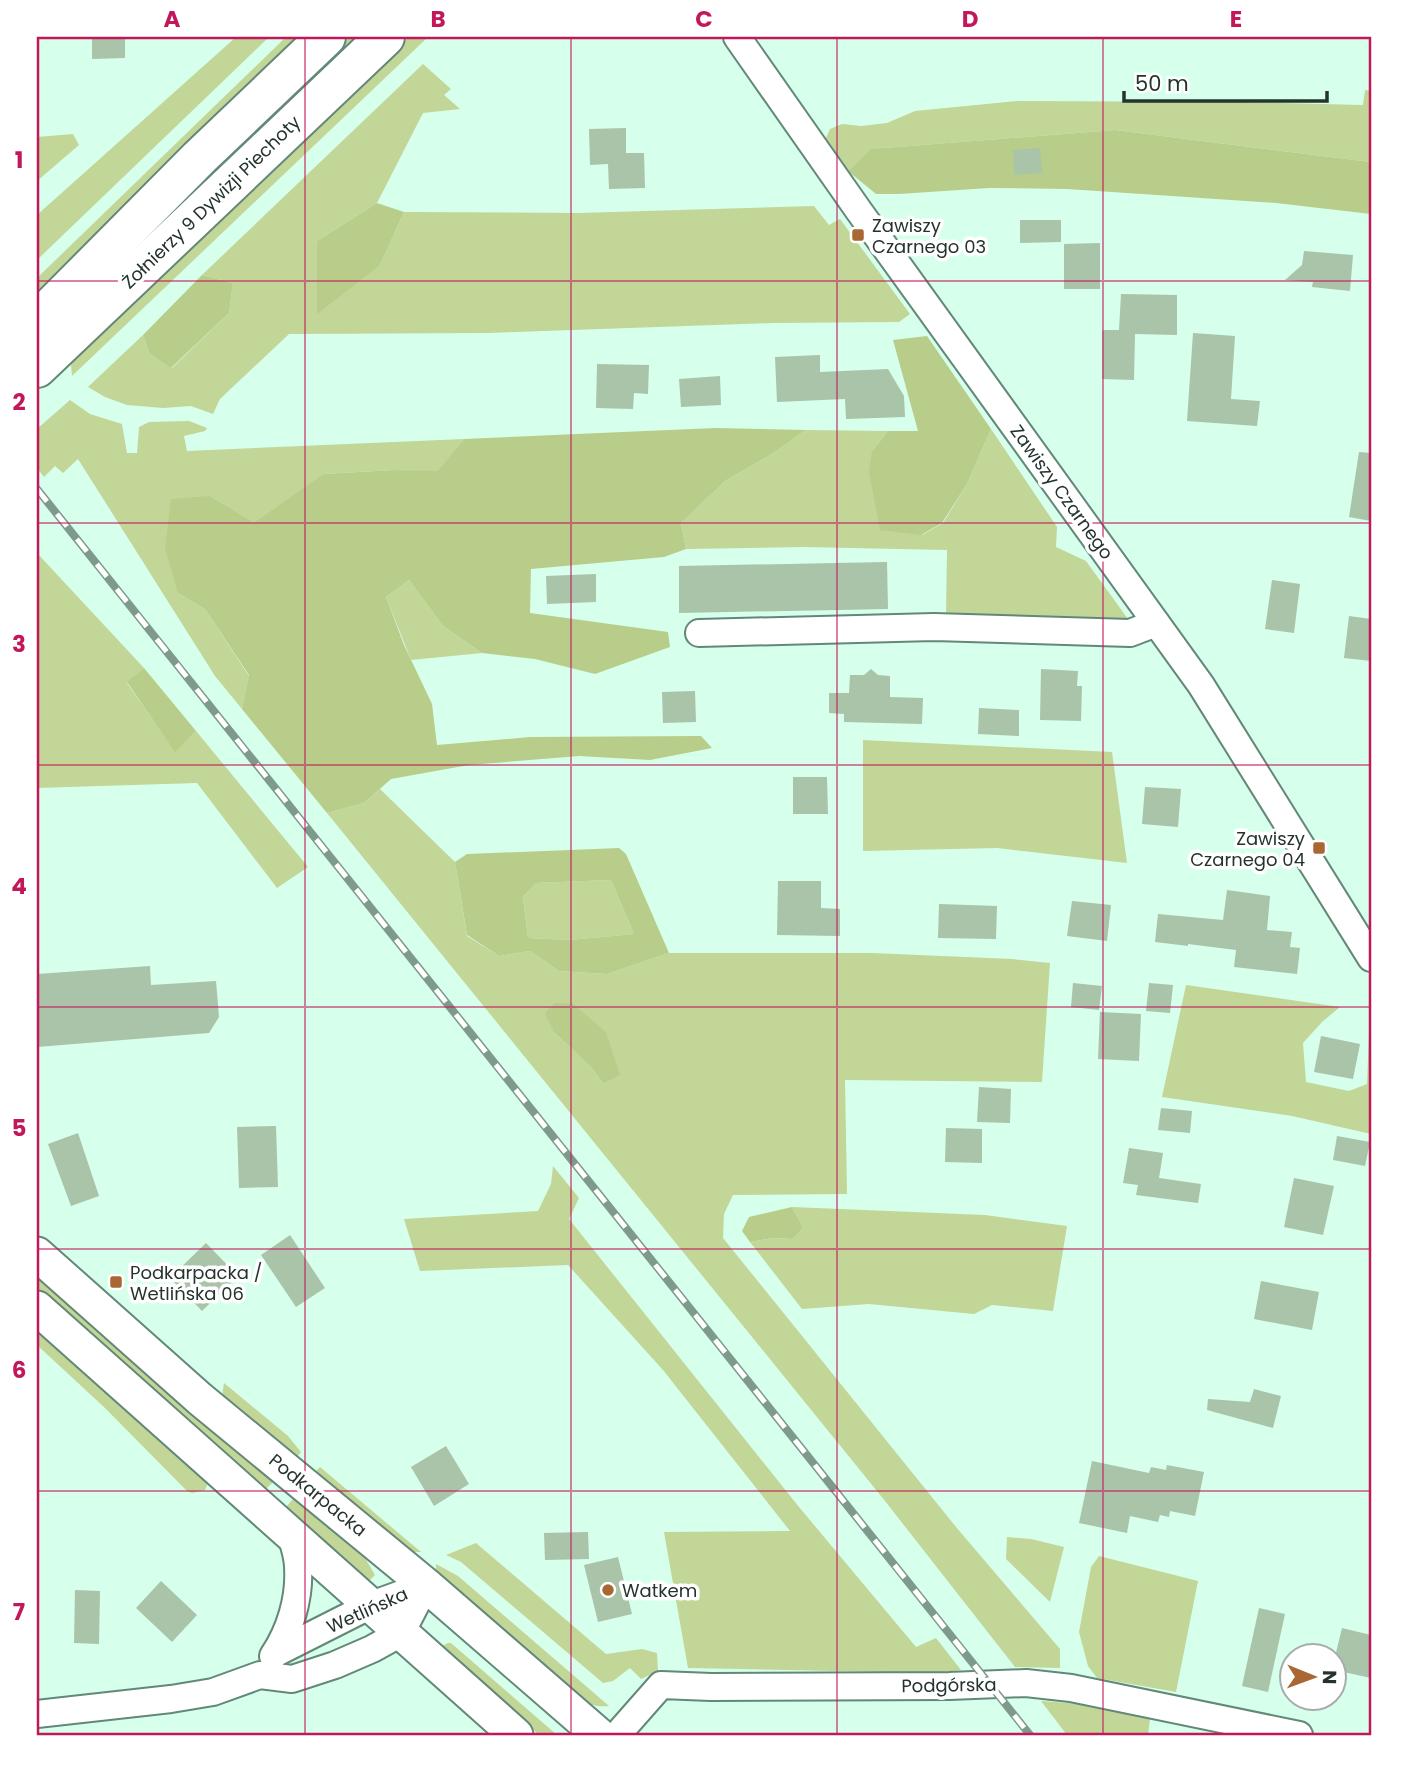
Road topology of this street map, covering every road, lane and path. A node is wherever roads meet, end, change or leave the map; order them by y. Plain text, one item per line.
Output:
1 (326, 37) edge
2 (385, 37) edge
3 (737, 37) edge
4 (37, 321) edge
5 (37, 368) edge
6 (1156, 623) junction
7 (699, 633) dead end
8 (1371, 958) edge
9 (37, 1254) edge
10 (37, 1308) edge
11 (291, 1535) junction
12 (426, 1585) junction
13 (371, 1605) junction
14 (401, 1633) junction
15 (276, 1653) junction
16 (260, 1675) junction
17 (37, 1714) edge
18 (516, 1735) edge
19 (599, 1735) edge
20 (617, 1735) edge
21 (1299, 1735) edge

1 - 4 highway, Żołnierzy 9 Dywizji Piechoty
2 - 5 highway, Żołnierzy 9 Dywizji Piechoty
3 - 6 street, Zawiszy Czarnego
6 - 7 street
6 - 8 street, Zawiszy Czarnego
9 - 12 main road, Podkarpacka
10 - 11 main road
11 - 13 main road
11 - 15 street, Wetlińska
12 - 13 street, Wetlińska
12 - 14 street, Wetlińska
12 - 19 main road, Podkarpacka
13 - 14 main road
13 - 15 street, Wetlińska
14 - 16 street, Wetlińska
14 - 18 main road
15 - 16 street, Wetlińska
16 - 17 street, Wetlińska
20 - 21 street, Podgórska

